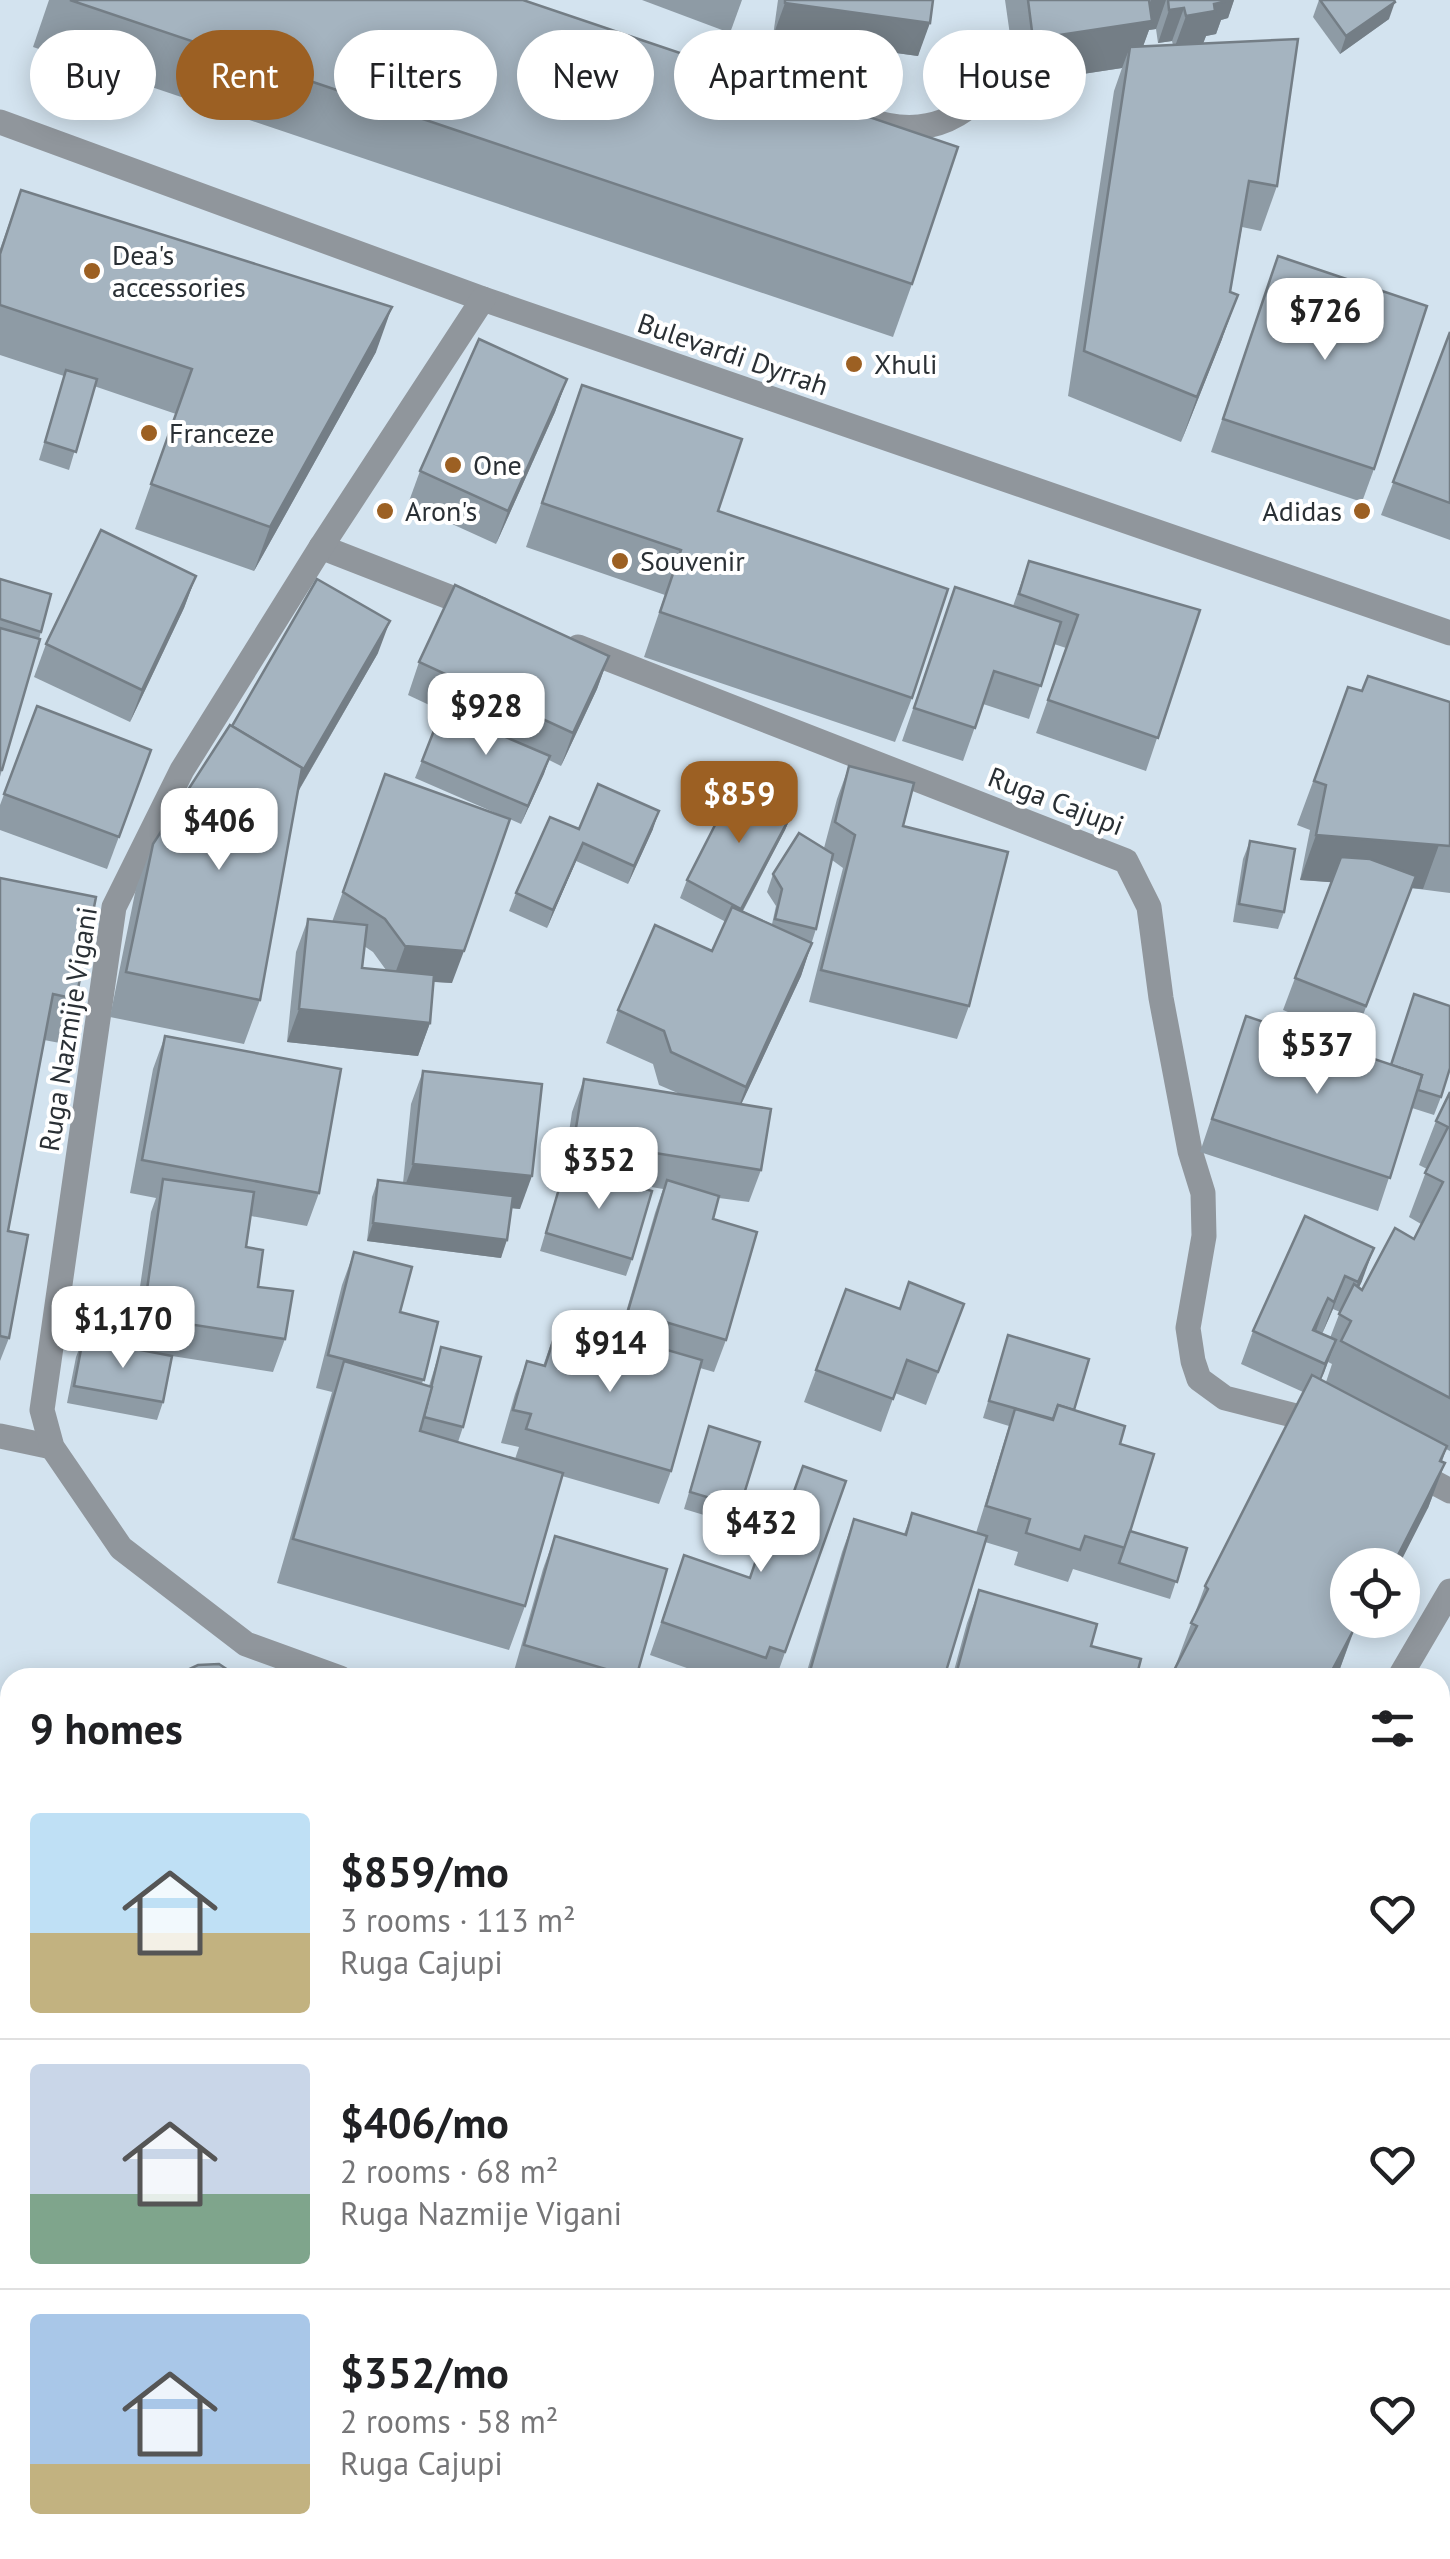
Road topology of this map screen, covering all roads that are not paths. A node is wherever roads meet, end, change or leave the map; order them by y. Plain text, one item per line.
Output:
1 (866, 120) edge
2 (946, 120) edge
3 (0, 122) edge
4 (483, 299) junction
5 (321, 547) junction
6 (504, 618) edge
7 (1450, 633) edge
8 (559, 640) edge
9 (1339, 1431) edge
10 (0, 1436) edge
11 (52, 1447) junction
12 (1386, 1457) edge
13 (1450, 1491) edge
14 (1450, 1591) edge
15 (312, 1668) edge
16 (1404, 1668) edge

1 - 2 street
3 - 4 street, Bulevardi Dyrrah
4 - 5 street, Ruga Nazmije Vigani
4 - 7 street, Bulevardi Dyrrah
5 - 6 street
5 - 11 street, Ruga Nazmije Vigani
8 - 9 street, Ruga Cajupi
10 - 11 street
11 - 15 street
12 - 13 street
14 - 16 street

